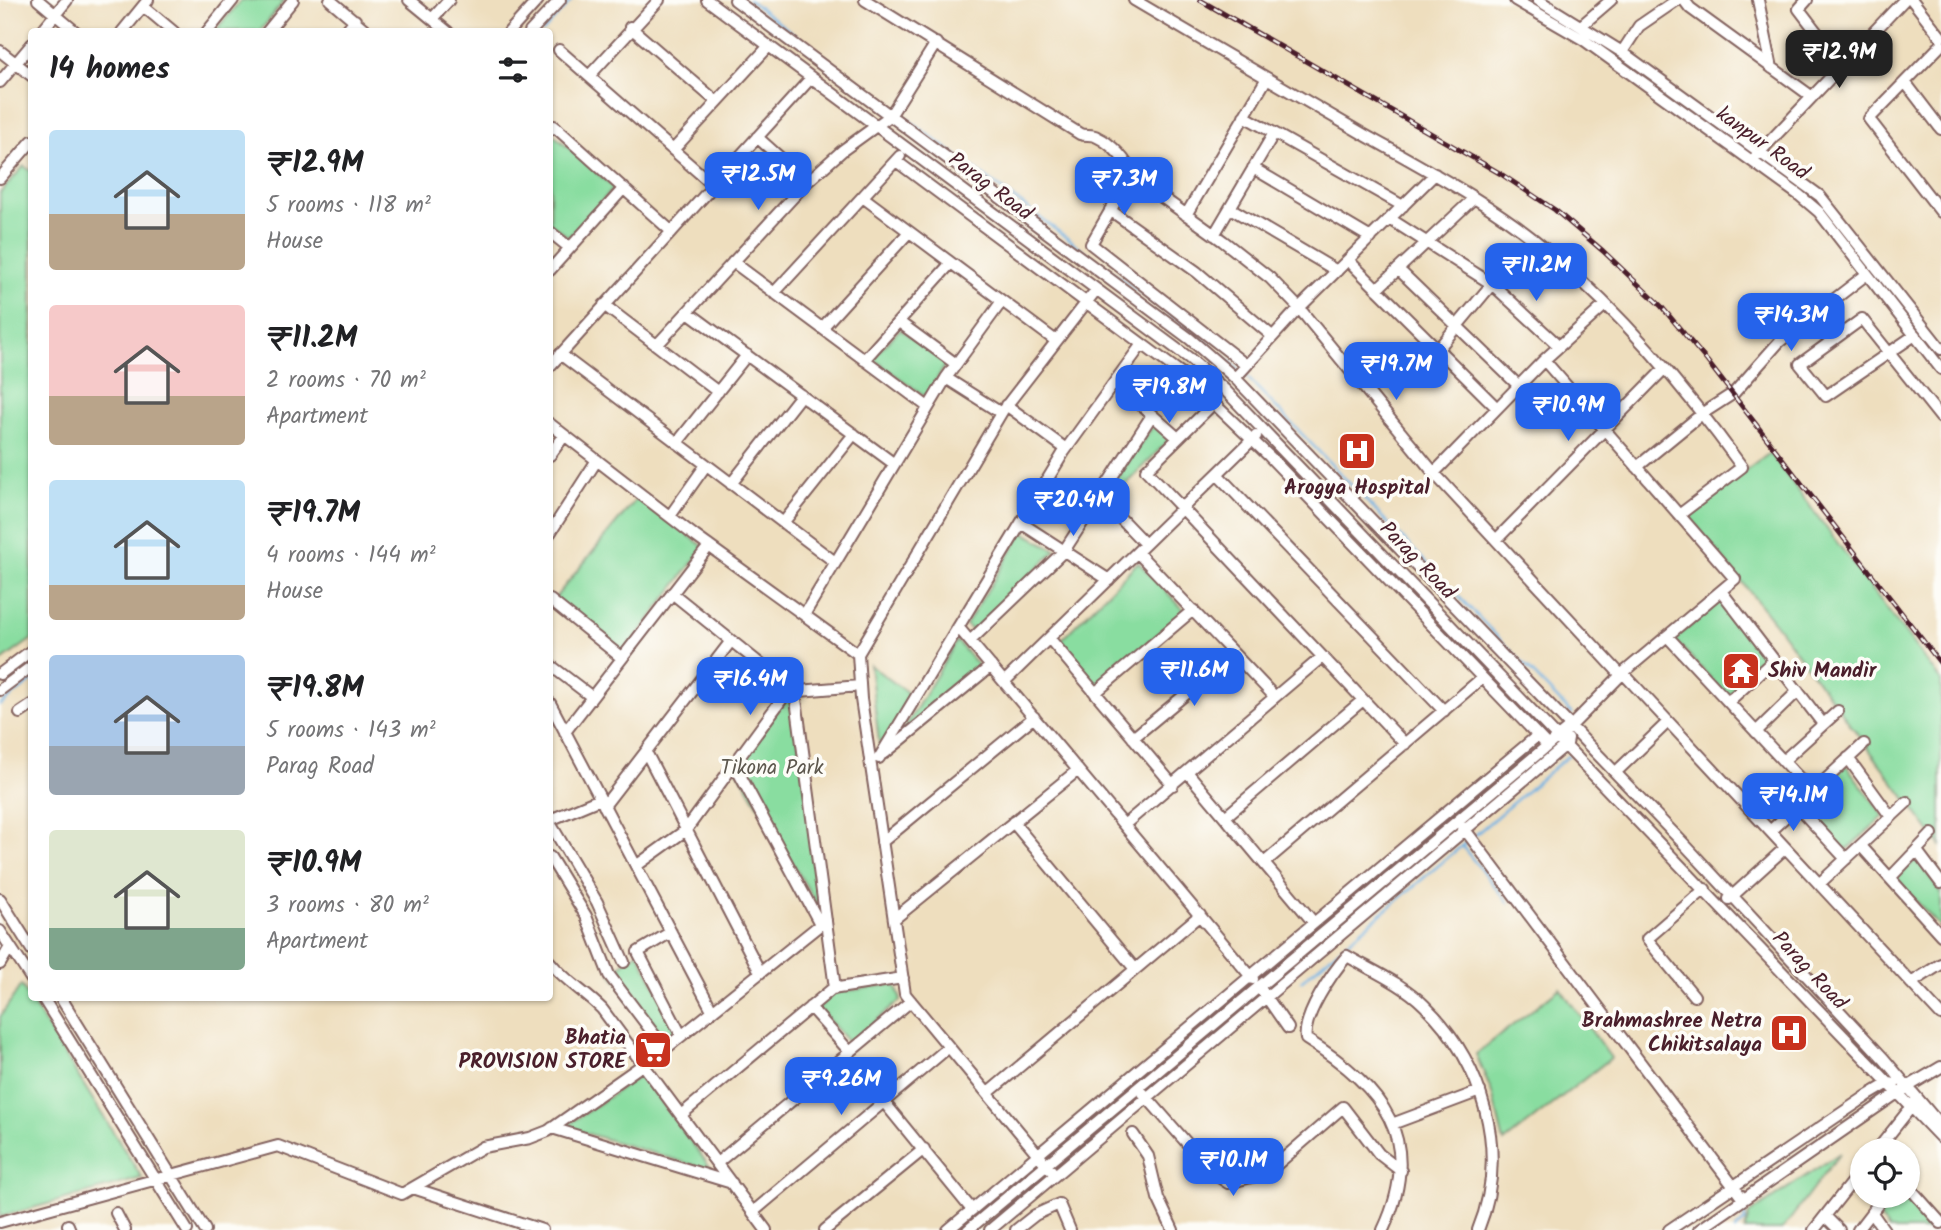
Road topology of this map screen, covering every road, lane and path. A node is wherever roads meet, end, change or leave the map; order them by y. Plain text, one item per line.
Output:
1 (38, 0) edge
2 (67, 0) edge
3 (233, 0) edge
4 (293, 0) edge
5 (330, 0) edge
6 (409, 0) edge
7 (449, 0) edge
8 (538, 0) edge
9 (560, 0) edge
10 (659, 0) edge
11 (707, 0) edge
12 (735, 0) edge
13 (865, 0) edge
14 (1134, 0) edge
15 (1516, 0) edge
16 (1538, 0) edge
17 (1611, 0) edge
18 (1677, 0) edge
19 (1685, 0) edge
20 (1758, 0) edge
21 (1807, 0) edge
22 (1904, 0) edge
23 (1912, 0) edge
24 (145, 3) edge
25 (880, 4) edge
26 (55, 15) junction
27 (432, 19) junction
28 (355, 20) junction
29 (1581, 25) junction
30 (630, 27) junction
31 (44, 28) edge
32 (71, 28) edge
33 (125, 28) edge
34 (170, 28) edge
35 (210, 28) edge
36 (270, 28) edge
37 (348, 28) edge
38 (364, 28) edge
39 (443, 28) edge
40 (513, 28) edge
41 (534, 28) edge
42 (1941, 37) edge
43 (936, 43) junction
44 (769, 46) junction
45 (1941, 46) edge
46 (28, 48) edge
47 (559, 50) dead end
48 (0, 51) edge
49 (1622, 52) junction
50 (15, 63) junction
51 (1841, 64) junction
52 (1772, 68) junction
53 (28, 73) edge
54 (589, 76) junction
55 (811, 78) junction
56 (1267, 78) junction
57 (0, 82) edge
58 (1905, 82) junction
59 (1811, 96) junction
60 (717, 102) junction
61 (890, 116) junction
62 (1244, 116) junction
63 (553, 127) edge
64 (875, 127) junction
65 (1941, 129) edge
66 (1273, 133) junction
67 (757, 137) junction
68 (28, 146) edge
69 (906, 149) junction
70 (673, 150) junction
71 (1755, 156) junction
72 (896, 161) junction
73 (1253, 168) junction
74 (1435, 174) junction
75 (1131, 175) junction
76 (0, 178) edge
77 (807, 182) junction
78 (713, 185) junction
79 (624, 188) junction
80 (864, 198) junction
81 (1474, 198) junction
82 (1403, 206) junction
83 (1230, 208) junction
84 (1110, 210) junction
85 (1941, 210) edge
86 (1186, 215) junction
87 (1390, 219) junction
88 (671, 230) junction
89 (909, 232) junction
90 (553, 234) edge
91 (1214, 235) junction
92 (1371, 238) junction
93 (1533, 240) junction
94 (1424, 244) junction
95 (570, 248) junction
96 (1348, 260) junction
97 (733, 262) junction
98 (951, 263) junction
99 (553, 267) edge
100 (1398, 269) junction
101 (1337, 271) junction
102 (1130, 273) junction
103 (1867, 274) junction
104 (1492, 284) junction
105 (1120, 288) junction
106 (1377, 289) junction
107 (1096, 290) junction
108 (774, 293) junction
109 (1002, 301) junction
110 (1086, 302) junction
111 (604, 305) junction
112 (1605, 305) junction
113 (1299, 309) junction
114 (688, 312) junction
115 (899, 322) junction
116 (1457, 326) junction
117 (822, 328) junction
118 (1915, 335) junction
119 (1272, 336) junction
120 (1056, 341) junction
121 (1142, 344) junction
122 (657, 345) junction
123 (1223, 346) junction
124 (1559, 346) junction
125 (1939, 346) edge
126 (1438, 349) junction
127 (1926, 349) junction
128 (1888, 353) junction
129 (560, 354) junction
130 (747, 355) junction
131 (1212, 358) junction
132 (864, 360) junction
133 (1544, 360) junction
134 (553, 362) edge
135 (956, 364) junction
136 (1246, 365) junction
137 (1941, 369) edge
138 (1202, 370) junction
139 (1663, 370) junction
140 (946, 378) junction
141 (1235, 378) junction
142 (1115, 382) junction
143 (1519, 386) junction
144 (718, 392) junction
145 (801, 395) junction
146 (1214, 403) junction
147 (928, 407) junction
148 (1497, 408) junction
149 (1003, 409) junction
150 (1703, 413) junction
151 (1152, 415) junction
152 (1941, 418) edge
153 (553, 426) edge
154 (1264, 429) junction
155 (1604, 429) junction
156 (854, 434) junction
157 (565, 436) junction
158 (1178, 438) junction
159 (1252, 440) junction
160 (677, 443) junction
161 (1066, 449) junction
162 (553, 451) edge
163 (597, 460) junction
164 (894, 463) junction
165 (706, 465) junction
166 (1637, 467) junction
167 (1434, 473) junction
168 (1217, 474) junction
169 (731, 484) junction
170 (1099, 496) junction
171 (1182, 509) junction
172 (1679, 515) junction
173 (670, 516) junction
174 (783, 523) junction
175 (1021, 523) junction
176 (553, 528) edge
177 (1496, 540) junction
178 (709, 546) junction
179 (1141, 548) junction
180 (1064, 551) junction
181 (835, 562) junction
182 (1109, 580) junction
183 (1721, 591) junction
184 (672, 593) junction
185 (553, 602) edge
186 (1192, 610) junction
187 (804, 615) junction
188 (958, 627) junction
189 (1667, 636) junction
190 (1049, 638) junction
191 (731, 641) junction
192 (970, 641) junction
193 (28, 653) edge
194 (858, 654) junction
195 (1234, 654) junction
196 (1322, 657) junction
197 (622, 658) junction
198 (1774, 660) junction
199 (991, 666) junction
200 (553, 667) edge
201 (28, 669) edge
202 (0, 674) edge
203 (1622, 674) junction
204 (1482, 678) junction
205 (1004, 682) junction
206 (860, 686) junction
207 (0, 690) edge
208 (1798, 691) junction
209 (795, 692) junction
210 (1096, 693) junction
211 (592, 697) junction
212 (1275, 697) junction
213 (1363, 700) junction
214 (1728, 702) junction
215 (28, 708) edge
216 (1444, 711) junction
217 (1838, 711) dead end
218 (553, 712) edge
219 (20, 713) dead end
220 (1034, 717) junction
221 (1668, 722) junction
222 (1823, 724) junction
223 (1571, 726) junction
224 (565, 732) junction
225 (1756, 732) junction
226 (1558, 735) junction
227 (1537, 736) junction
228 (1133, 738) junction
229 (1405, 744) junction
230 (1546, 744) junction
231 (1567, 744) junction
232 (1864, 744) dead end
233 (646, 752) junction
234 (1848, 758) junction
235 (875, 760) junction
236 (1783, 761) junction
237 (734, 764) junction
238 (1078, 770) junction
239 (1616, 772) junction
240 (1188, 773) junction
241 (1173, 785) junction
242 (1812, 792) junction
243 (602, 802) junction
244 (1907, 802) dead end
245 (1797, 806) junction
246 (1225, 817) junction
247 (1891, 817) junction
248 (1457, 820) junction
249 (553, 821) edge
250 (1013, 822) junction
251 (1124, 825) junction
252 (553, 827) edge
253 (686, 830) junction
254 (1465, 830) junction
255 (1770, 831) junction
256 (1933, 834) dead end
257 (882, 842) junction
258 (1861, 846) junction
259 (1785, 848) junction
260 (1917, 851) junction
261 (1846, 859) junction
262 (553, 862) edge
263 (1264, 863) junction
264 (636, 866) junction
265 (1889, 878) junction
266 (1941, 883) edge
267 (1819, 884) junction
268 (1706, 889) junction
269 (1733, 896) junction
270 (0, 899) edge
271 (1721, 906) junction
272 (1200, 915) junction
273 (894, 919) junction
274 (823, 922) junction
275 (1314, 923) junction
276 (0, 931) edge
277 (671, 932) junction
278 (1941, 935) edge
279 (28, 944) edge
280 (10, 947) junction
281 (638, 952) junction
282 (624, 962) junction
283 (0, 964) edge
284 (1941, 964) edge
285 (553, 966) edge
286 (1136, 969) junction
287 (760, 972) junction
288 (28, 974) edge
289 (609, 975) junction
290 (1250, 976) junction
291 (903, 978) junction
292 (1911, 983) junction
293 (1259, 987) junction
294 (835, 988) junction
295 (1695, 996) dead end
296 (1266, 997) junction
297 (45, 1001) edge
298 (63, 1001) edge
299 (911, 1001) junction
300 (810, 1007) junction
301 (712, 1010) junction
302 (1941, 1015) edge
303 (1288, 1028) dead end
304 (681, 1035) junction
305 (949, 1047) junction
306 (665, 1049) junction
307 (850, 1052) junction
308 (643, 1065) junction
309 (1941, 1067) edge
310 (1889, 1083) junction
311 (1139, 1088) junction
312 (1903, 1090) junction
313 (1480, 1091) junction
314 (988, 1093) junction
315 (1148, 1097) junction
316 (884, 1102) junction
317 (1914, 1102) junction
318 (681, 1115) junction
319 (1392, 1124) junction
320 (1941, 1126) edge
321 (552, 1128) junction
322 (1133, 1133) dead end
323 (1886, 1138) edge
324 (1941, 1138) edge
325 (924, 1149) junction
326 (1039, 1154) junction
327 (717, 1163) junction
328 (1047, 1164) junction
329 (1401, 1171) junction
330 (171, 1175) junction
331 (1055, 1175) junction
332 (157, 1180) junction
333 (732, 1183) junction
334 (1850, 1184) edge
335 (1733, 1186) junction
336 (414, 1188) junction
337 (1743, 1199) junction
338 (1920, 1200) edge
339 (1876, 1208) edge
340 (972, 1210) junction
341 (753, 1212) junction
342 (116, 1213) dead end
343 (1872, 1213) junction
344 (1825, 1216) junction
345 (16, 1218) junction
346 (0, 1222) edge
347 (1941, 1224) edge
348 (20, 1230) edge
349 (125, 1230) edge
350 (187, 1230) edge
351 (205, 1230) edge
352 (542, 1230) edge
353 (766, 1230) edge
354 (825, 1230) edge
355 (948, 1230) edge
356 (968, 1230) edge
357 (990, 1230) edge
358 (1016, 1230) edge
359 (1070, 1230) edge
360 (1173, 1230) edge
361 (1383, 1230) edge
362 (1478, 1230) edge
363 (1669, 1230) edge
364 (1699, 1230) edge
365 (1814, 1230) edge
366 (1839, 1230) edge
367 (1858, 1230) edge
368 (1884, 1230) edge
369 (1936, 1230) edge

1 - 26 street
2 - 26 street
3 - 35 street
4 - 36 street
5 - 28 street
6 - 27 street
7 - 27 street
8 - 40 street
9 - 41 street
10 - 30 street
11 - 44 street, Parag Road
12 - 61 street, Parag Road
13 - 25 street
14 - 56 street
15 - 71 street, kanpur Road
16 - 29 street
17 - 29 street
18 - 49 street
19 - 52 street
20 - 52 street
21 - 51 street
22 - 51 street
23 - 42 street
24 - 33 street
24 - 34 street
25 - 43 street
26 - 31 street
26 - 32 street
27 - 39 street
28 - 37 street
28 - 38 street
29 - 49 street
30 - 54 street
30 - 60 street
43 - 61 street
43 - 75 street
44 - 55 street, Parag Road
44 - 60 street
45 - 58 street
46 - 50 street
47 - 54 street
48 - 50 street
49 - 71 street
50 - 53 street
50 - 57 street
51 - 59 street
52 - 59 street
54 - 70 street
55 - 64 street, Parag Road
55 - 67 street
56 - 62 street
56 - 74 street
58 - 65 street
58 - 85 street
59 - 71 street
60 - 70 street
61 - 64 street
61 - 105 street, Parag Road
62 - 66 street
62 - 86 street
63 - 79 street
64 - 69 street, Parag Road
64 - 77 street
66 - 73 street
66 - 82 street
67 - 77 street
67 - 78 street
68 - 76 street
69 - 72 street
69 - 107 street, Parag Road
70 - 78 street
71 - 103 street, kanpur Road
71 - 125 street
72 - 80 street
72 - 110 street
73 - 83 street
73 - 92 street
74 - 81 street
74 - 82 street
75 - 84 street
75 - 86 street
77 - 97 street
78 - 88 street
79 - 88 street
79 - 95 street
80 - 89 street
80 - 108 street
81 - 93 street
81 - 94 street
82 - 87 street
83 - 91 street
83 - 101 street
84 - 102 street
84 - 119 street
86 - 91 street
87 - 92 street
87 - 94 street
88 - 111 street
89 - 98 street
89 - 117 street
90 - 95 street
91 - 113 street
92 - 96 street
93 - 104 street
93 - 112 street
94 - 100 street
94 - 104 street
95 - 99 street
96 - 101 street
96 - 106 street
97 - 108 street
97 - 114 street
98 - 109 street
98 - 115 street
100 - 106 street
100 - 116 street
101 - 113 street
102 - 105 street
102 - 123 street
103 - 118 street, kanpur Road
103 - 150 street
104 - 116 street
104 - 124 street
105 - 131 street, Parag Road
106 - 126 street
107 - 110 street
107 - 138 street, Parag Road
108 - 117 street
109 - 120 street
109 - 135 street
110 - 120 street
110 - 121 street
111 - 122 street
111 - 129 street
112 - 124 street
112 - 139 street
113 - 119 street
113 - 167 street
114 - 122 street
114 - 130 street
115 - 132 street
115 - 135 street
116 - 126 street
116 - 143 street
117 - 132 street
118 - 127 street, kanpur Road
118 - 128 street
119 - 136 street
120 - 149 street
121 - 142 street
121 - 146 street
122 - 144 street
123 - 131 street
123 - 136 street
124 - 133 street
125 - 127 street
126 - 148 street
127 - 137 street, kanpur Road
128 - 128 street
128 - 152 street
129 - 134 street
129 - 160 street
130 - 144 street
130 - 145 street
131 - 138 street
131 - 141 street, Parag Road
132 - 147 street
133 - 143 street
133 - 155 street
135 - 140 street
136 - 141 street
138 - 154 street, Parag Road
139 - 150 street
139 - 155 street
140 - 147 street
140 - 149 street
141 - 223 street, Parag Road
142 - 151 street
142 - 161 street
143 - 148 street
144 - 160 street
145 - 156 street
145 - 169 street
146 - 158 street
146 - 159 street
147 - 164 street
148 - 167 street
149 - 161 street
149 - 194 street
150 - 166 street
150 - 172 street
151 - 158 street
151 - 170 street
153 - 157 street
154 - 159 street
154 - 226 street, Parag Road
155 - 166 street
155 - 177 street
156 - 164 street
156 - 174 street
157 - 162 street
157 - 163 street
158 - 171 street
159 - 168 street
159 - 204 street
160 - 165 street
161 - 175 street
163 - 173 street
163 - 176 street
164 - 181 street
165 - 169 street
165 - 173 street
166 - 172 street
167 - 177 street
168 - 171 street
168 - 216 street
169 - 174 street
170 - 179 street
170 - 180 street
171 - 179 street
171 - 196 street
172 - 183 street
173 - 178 street
174 - 181 street
175 - 180 street
175 - 188 street
177 - 203 street
178 - 184 street
178 - 187 street
179 - 182 street
179 - 186 street
180 - 182 street
180 - 192 street
181 - 187 street
182 - 190 street
183 - 189 street
183 - 198 street
184 - 191 street
184 - 197 street
185 - 197 street
186 - 195 street
186 - 210 street
187 - 194 street
188 - 192 street
188 - 235 street
189 - 203 street
189 - 214 street
190 - 205 street
190 - 210 street
191 - 209 street
191 - 233 street
192 - 199 street
193 - 202 street
194 - 206 street
195 - 212 street
195 - 228 street
196 - 212 street
196 - 213 street
197 - 211 street
198 - 208 street
198 - 214 street
199 - 205 street
199 - 235 street
200 - 211 street
201 - 207 street
203 - 221 street
203 - 223 street
204 - 216 street
204 - 227 street
205 - 220 street
206 - 209 street
206 - 235 street
208 - 222 street
208 - 225 street
209 - 237 street
209 - 274 street
210 - 228 street
211 - 224 street
212 - 240 street
213 - 229 street
213 - 246 street
214 - 225 street
215 - 219 street
216 - 229 street
217 - 222 street
218 - 224 street
220 - 238 street
220 - 257 street
221 - 239 street
221 - 255 street
222 - 236 street
223 - 226 street
223 - 231 street
223 - 239 street, Parag Road
224 - 243 street
225 - 236 street
226 - 230 street
226 - 231 street, Parag Road
227 - 230 street
227 - 275 street
228 - 241 street
229 - 263 street
230 - 248 street
231 - 254 street
231 - 268 street, Parag Road
232 - 234 street
233 - 243 street
233 - 253 street
234 - 242 street
234 - 247 street
235 - 257 street
236 - 242 street
237 - 253 street
237 - 274 street
238 - 250 street
238 - 251 street
239 - 269 street, Parag Road
240 - 241 street
240 - 246 street
241 - 251 street
242 - 245 street
243 - 249 street
243 - 264 street
244 - 247 street
245 - 255 street
245 - 261 street
246 - 263 street
247 - 258 street
248 - 254 street
248 - 293 street
250 - 273 street
250 - 286 street
251 - 272 street
252 - 282 street
253 - 264 street
253 - 287 street
254 - 296 street
254 - 335 street
255 - 259 street
256 - 260 street
257 - 273 street
258 - 261 street
258 - 265 street
259 - 267 street
259 - 269 street
260 - 265 street
260 - 266 street
261 - 267 street
262 - 289 street
263 - 275 street
264 - 277 street
265 - 278 street
267 - 292 street
268 - 271 street, Parag Road
268 - 295 street
269 - 271 street
269 - 312 street, Parag Road
270 - 279 street
271 - 310 street, Parag Road
272 - 286 street
272 - 290 street
273 - 291 street
274 - 287 street
274 - 294 street
275 - 290 street
276 - 280 street
277 - 281 street
277 - 301 street
280 - 283 street
280 - 288 street
281 - 282 street
281 - 304 street
282 - 289 street
284 - 292 street
285 - 308 street
286 - 314 street
287 - 301 street
289 - 306 street
290 - 293 street
290 - 326 street
291 - 294 street
291 - 299 street
292 - 302 street
293 - 296 street
293 - 311 street
294 - 300 street
296 - 303 street
296 - 315 street
297 - 332 street
298 - 330 street
299 - 305 street
299 - 307 street
300 - 307 street
300 - 318 street
301 - 304 street
304 - 306 street
305 - 314 street
305 - 316 street
306 - 308 street
307 - 327 street
308 - 318 street
308 - 321 street
309 - 312 street
310 - 312 street
310 - 335 street
311 - 315 street
311 - 328 street
312 - 317 street, Parag Road
312 - 337 street
313 - 319 street
313 - 319 street
313 - 362 street
314 - 326 street
315 - 329 street
315 - 331 street
316 - 325 street
316 - 341 street
317 - 320 street, Parag Road
317 - 323 street
317 - 324 street, Parag Road
318 - 327 street
319 - 329 street
321 - 333 street
321 - 336 street
322 - 360 street
325 - 340 street
325 - 354 street
326 - 328 street
326 - 340 street
327 - 333 street
328 - 331 street
328 - 356 street
329 - 361 street
330 - 332 street
330 - 336 street
330 - 351 street
331 - 357 street
332 - 345 street
332 - 350 street
333 - 341 street
334 - 344 street
335 - 337 street
335 - 363 street
336 - 352 street
337 - 364 street
338 - 347 street
339 - 343 street
340 - 355 street
341 - 353 street
342 - 349 street
343 - 367 street
343 - 368 street
344 - 365 street
344 - 366 street
345 - 346 street
345 - 348 street
347 - 369 street
358 - 359 street

